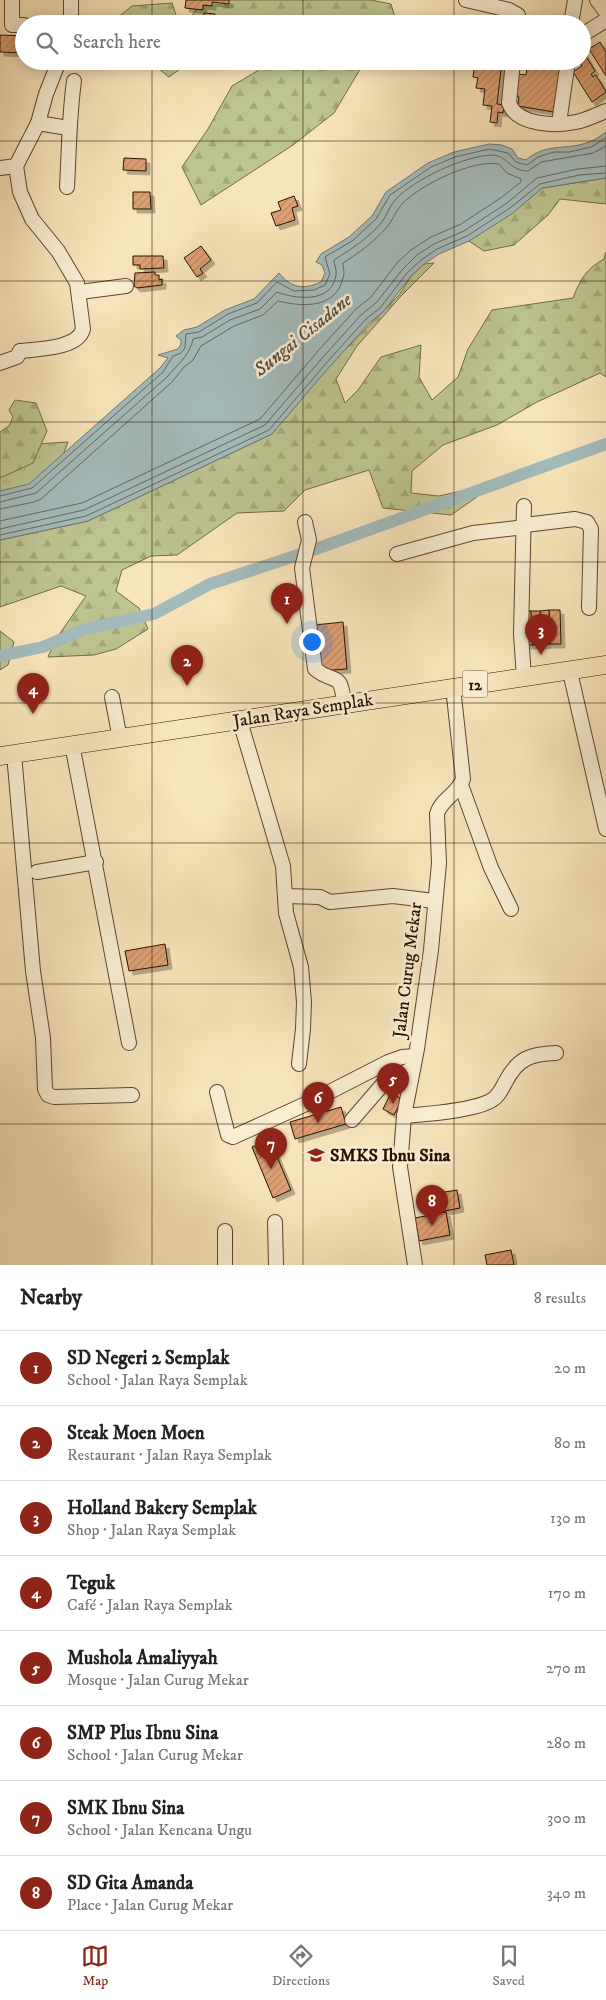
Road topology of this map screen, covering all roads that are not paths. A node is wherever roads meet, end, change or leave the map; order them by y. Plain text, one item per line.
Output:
1 (12, 0) edge
2 (71, 0) edge
3 (466, 0) edge
4 (575, 0) edge
5 (597, 0) edge
6 (606, 12) edge
7 (72, 15) edge
8 (518, 15) edge
9 (572, 15) edge
10 (606, 20) edge
11 (15, 25) edge
12 (591, 29) edge
13 (55, 70) edge
14 (512, 70) edge
15 (567, 70) edge
16 (74, 81) dead end
17 (606, 111) edge
18 (38, 123) junction
19 (559, 123) junction
20 (68, 128) junction
21 (16, 166) junction
22 (0, 168) edge
23 (67, 188) dead end
24 (126, 286) dead end
25 (80, 292) junction
26 (0, 363) edge
27 (524, 506) dead end
28 (305, 522) dead end
29 (525, 526) junction
30 (397, 554) dead end
31 (589, 608) dead end
32 (606, 666) edge
33 (570, 672) junction
34 (524, 678) junction
35 (453, 687) junction
36 (112, 697) dead end
37 (344, 704) junction
38 (240, 721) junction
39 (120, 739) junction
40 (72, 744) junction
41 (7, 755) edge
42 (461, 785) junction
43 (604, 811) edge
44 (606, 829) edge
45 (96, 862) junction
46 (37, 872) dead end
47 (286, 896) junction
48 (434, 901) junction
49 (511, 909) dead end
50 (129, 1043) dead end
51 (556, 1053) dead end
52 (414, 1062) junction
53 (299, 1064) dead end
54 (217, 1092) dead end
55 (132, 1095) dead end
56 (404, 1116) junction
57 (352, 1120) dead end
58 (275, 1222) dead end
59 (225, 1231) dead end
60 (225, 1265) edge
61 (276, 1265) edge
62 (415, 1265) edge

1 - 11 street
2 - 7 street
3 - 8 street
4 - 9 street
5 - 6 street
10 - 12 street
13 - 18 street
14 - 19 street
15 - 19 street
16 - 20 street
17 - 19 street
18 - 20 street
18 - 21 street
20 - 23 street
21 - 22 street
21 - 25 street
24 - 25 street
25 - 26 street
27 - 29 street
28 - 37 street
29 - 30 street
29 - 31 street
29 - 34 street
32 - 33 main road, Jalan Raya Semplak / 12
33 - 34 main road, Jalan Raya Semplak / 12
33 - 43 street
34 - 35 main road, Jalan Raya Semplak / 12
35 - 37 main road, Jalan Raya Semplak / 12
35 - 42 street
36 - 39 street
37 - 38 main road, Jalan Raya Semplak / 12
38 - 39 main road, Jalan Raya Semplak / 12
38 - 47 street
39 - 40 main road, Jalan Raya Semplak / 12
40 - 41 main road, Jalan Raya Semplak / 12
40 - 45 street
41 - 55 street
42 - 48 street, Jalan Curug Mekar
42 - 49 street
43 - 44 street
45 - 46 street
45 - 50 street
47 - 48 street
47 - 53 street
48 - 52 street, Jalan Curug Mekar
51 - 56 street
52 - 54 street
52 - 56 street, Jalan Curug Mekar
52 - 57 street
56 - 62 street, Jalan Curug Mekar
58 - 61 street
59 - 60 street

